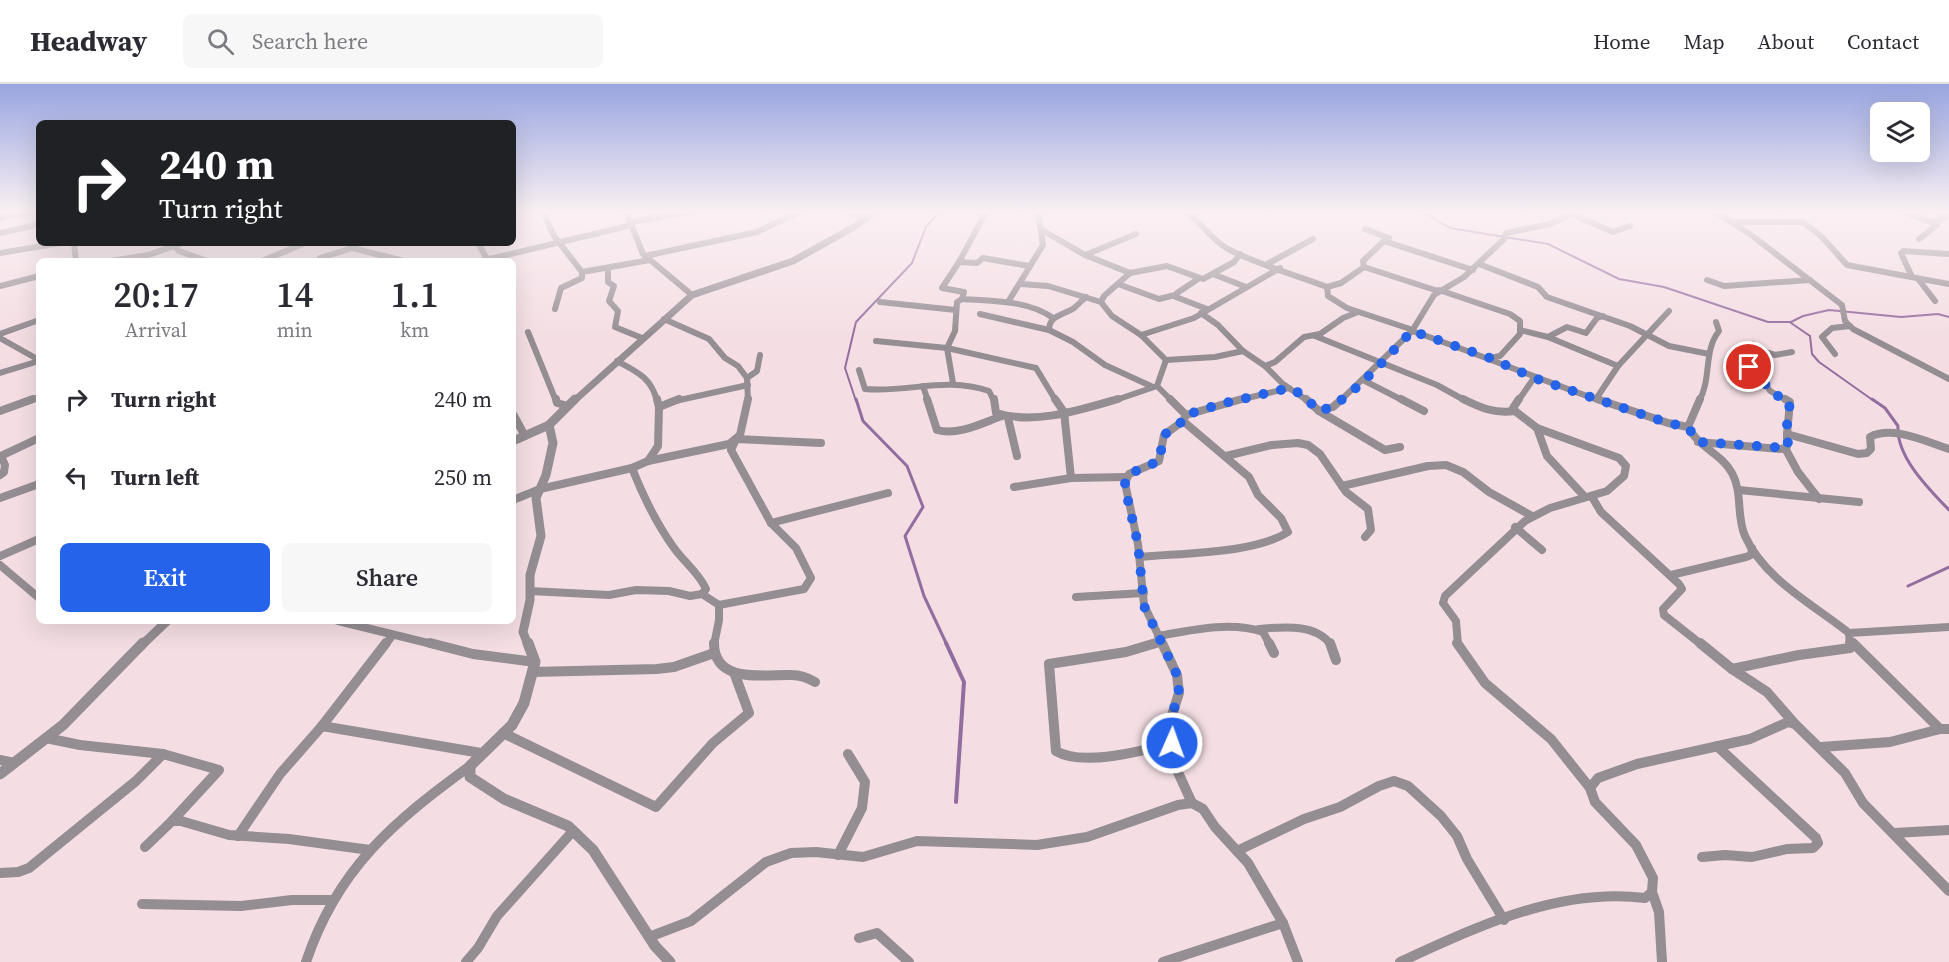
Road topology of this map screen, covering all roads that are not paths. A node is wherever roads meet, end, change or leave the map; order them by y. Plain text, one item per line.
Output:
1 (153, 253) edge
2 (336, 253) edge
3 (372, 253) edge
4 (514, 253) edge
5 (566, 253) edge
6 (644, 253) edge
7 (659, 253) edge
8 (807, 253) edge
9 (964, 253) edge
10 (1038, 253) edge
11 (1082, 253) edge
12 (1090, 253) edge
13 (1287, 253) edge
14 (1370, 253) edge
15 (1423, 253) edge
16 (1490, 253) edge
17 (1774, 253) edge
18 (1836, 253) edge
19 (1901, 253) edge
20 (1933, 253) edge
21 (1240, 254) joint
22 (1949, 254) edge
23 (1085, 255) junction
24 (645, 256) junction
25 (130, 258) edge
26 (320, 258) dead end
27 (392, 258) edge
28 (493, 258) edge
29 (650, 260) junction
30 (959, 262) junction
31 (1269, 263) junction
32 (1479, 264) junction
33 (1029, 266) junction
34 (1364, 267) junction
35 (1280, 268) junction
36 (608, 269) junction
37 (1473, 270) junction
38 (582, 272) junction
39 (1130, 273) junction
40 (1213, 274) junction
41 (36, 277) edge
42 (1912, 277) junction
43 (1198, 279) junction
44 (1707, 280) dead end
45 (1810, 280) junction
46 (1919, 280) junction
47 (1021, 284) junction
48 (1118, 284) junction
49 (1949, 284) edge
50 (0, 286) edge
51 (1246, 286) junction
52 (1327, 287) junction
53 (1439, 291) junction
54 (692, 295) junction
55 (1176, 295) junction
56 (1086, 297) junction
57 (962, 299) junction
58 (1935, 301) dead end
59 (880, 302) dead end
60 (1008, 302) junction
61 (1101, 302) junction
62 (555, 309) dead end
63 (1207, 309) junction
64 (956, 310) junction
65 (1669, 311) dead end
66 (1358, 312) junction
67 (1201, 313) junction
68 (980, 314) dead end
69 (1603, 316) junction
70 (1053, 318) junction
71 (664, 319) junction
72 (36, 321) edge
73 (1716, 322) dead end
74 (1850, 326) junction
75 (1049, 330) junction
76 (1412, 330) junction
77 (1520, 330) junction
78 (528, 332) dead end
79 (1645, 334) junction
80 (1141, 335) junction
81 (0, 336) edge
82 (1315, 336) junction
83 (1548, 337) junction
84 (642, 338) junction
85 (876, 340) dead end
86 (947, 348) junction
87 (1243, 351) junction
88 (1792, 352) dead end
89 (1709, 354) junction
90 (1835, 354) dead end
91 (760, 355) dead end
92 (36, 358) edge
93 (1490, 358) junction
94 (1166, 360) junction
95 (36, 361) edge
96 (616, 361) junction
97 (1381, 363) junction
98 (1265, 366) junction
99 (1618, 366) junction
100 (859, 370) dead end
101 (1949, 372) edge
102 (0, 373) edge
103 (1939, 374) junction
104 (1534, 378) junction
105 (1949, 379) edge
106 (1363, 380) junction
107 (748, 382) junction
108 (953, 383) junction
109 (924, 386) junction
110 (1155, 387) junction
111 (1289, 388) junction
112 (36, 398) edge
113 (1596, 399) junction
114 (568, 406) junction
115 (659, 407) junction
116 (0, 411) edge
117 (1319, 411) junction
118 (1424, 411) dead end
119 (1515, 411) junction
120 (1064, 412) junction
121 (1005, 417) junction
122 (1185, 418) junction
123 (516, 420) edge
124 (549, 425) junction
125 (1688, 427) junction
126 (1537, 428) junction
127 (1787, 434) junction
128 (525, 436) junction
129 (36, 439) edge
130 (516, 440) edge
131 (736, 440) junction
132 (1698, 442) junction
133 (821, 443) dead end
134 (1400, 447) dead end
135 (1785, 448) junction
136 (1949, 449) edge
137 (1, 456) edge
138 (1017, 456) dead end
139 (1226, 456) junction
140 (648, 461) junction
141 (632, 468) junction
142 (0, 475) edge
143 (1126, 477) junction
144 (1071, 478) junction
145 (36, 485) edge
146 (1342, 486) junction
147 (1014, 487) dead end
148 (540, 489) junction
149 (1739, 490) junction
150 (888, 493) dead end
151 (1588, 497) junction
152 (0, 498) edge
153 (516, 499) edge
154 (1819, 499) junction
155 (1858, 502) dead end
156 (1532, 516) junction
157 (771, 523) junction
158 (1515, 527) junction
159 (1365, 537) dead end
160 (36, 540) edge
161 (1752, 548) junction
162 (1542, 550) dead end
163 (0, 556) edge
164 (1140, 557) junction
165 (0, 565) edge
166 (1671, 575) junction
167 (530, 591) junction
168 (1144, 593) junction
169 (702, 594) junction
170 (36, 595) edge
171 (1076, 597) dead end
172 (719, 605) junction
173 (163, 624) edge
174 (349, 624) edge
175 (1949, 627) edge
176 (1258, 629) junction
177 (392, 636) junction
178 (1849, 637) junction
179 (1159, 639) junction
180 (714, 653) junction
181 (1274, 653) dead end
182 (1336, 660) dead end
183 (533, 667) junction
184 (1732, 669) junction
185 (735, 675) junction
186 (814, 682) dead end
187 (1795, 724) junction
188 (322, 726) junction
189 (1944, 729) edge
190 (503, 733) junction
191 (46, 738) junction
192 (1172, 743) junction
193 (1717, 746) junction
194 (1821, 747) junction
195 (481, 753) junction
196 (163, 754) junction
197 (848, 754) dead end
198 (0, 760) edge
199 (14, 764) junction
200 (470, 766) junction
201 (0, 774) edge
202 (1590, 788) junction
203 (1192, 803) junction
204 (172, 821) junction
205 (1949, 830) edge
206 (573, 831) junction
207 (1894, 833) junction
208 (238, 836) junction
209 (145, 847) dead end
210 (370, 850) junction
211 (1237, 851) junction
212 (838, 855) junction
213 (1702, 856) dead end
214 (0, 873) edge
215 (1949, 891) edge
216 (1652, 892) junction
217 (333, 900) junction
218 (142, 904) dead end
219 (1504, 920) junction
220 (1283, 923) junction
221 (649, 937) junction
222 (860, 938) dead end
223 (306, 962) edge
224 (466, 962) edge
225 (670, 962) edge
226 (909, 962) edge
227 (1162, 962) edge
228 (1298, 962) edge
229 (1400, 962) edge
230 (1662, 962) edge

1 - 25 street
2 - 26 street
3 - 27 street
4 - 28 street
5 - 38 street
6 - 24 street
7 - 24 street
8 - 54 street
9 - 30 street
10 - 33 street
11 - 23 street
12 - 23 street
13 - 31 street
14 - 34 street
15 - 37 street
16 - 32 street
17 - 45 street
18 - 42 street
19 - 42 street
20 - 22 street
21 - 31 street
21 - 40 street
23 - 39 street
24 - 29 street
29 - 36 street
29 - 54 street
30 - 33 street
30 - 57 street
31 - 35 street
32 - 37 street
32 - 69 street
33 - 47 street
34 - 52 street
34 - 53 street
35 - 51 street
35 - 52 street
36 - 38 street
36 - 84 street
37 - 53 street
38 - 62 street
39 - 43 street
39 - 48 street
40 - 43 street
40 - 51 street
41 - 50 street
42 - 46 street
43 - 55 street
44 - 45 street
45 - 74 street
46 - 49 street
46 - 58 street
47 - 56 street
47 - 60 street
48 - 55 street
48 - 61 street
51 - 63 street
52 - 66 street
53 - 76 street
53 - 77 street
54 - 71 street
55 - 63 street
56 - 61 street
56 - 70 street
57 - 60 street
57 - 64 street
59 - 64 street
60 - 70 street
61 - 80 street
63 - 67 street
64 - 86 street
65 - 79 street
66 - 76 street
66 - 82 street
67 - 80 street
67 - 87 street
68 - 75 street
69 - 79 street
69 - 83 street
70 - 75 street
71 - 84 street
71 - 107 street
72 - 81 street
73 - 89 street
74 - 90 street
74 - 103 street
75 - 110 street
76 - 93 street
76 - 97 street
77 - 83 street
77 - 93 street
78 - 114 street
79 - 89 street
79 - 99 street
80 - 94 street
81 - 92 street
82 - 97 street
82 - 98 street
83 - 99 street
84 - 96 street
85 - 86 street
86 - 108 street
86 - 120 street
87 - 94 street
87 - 98 street
88 - 127 street
89 - 125 street
91 - 107 street
93 - 104 street
94 - 110 street
95 - 102 street
96 - 114 street
96 - 115 street
97 - 106 street
97 - 119 street
98 - 111 street
99 - 113 street
100 - 109 street
101 - 103 street
103 - 105 street
104 - 113 street
104 - 119 street
106 - 117 street
106 - 118 street
107 - 115 street
107 - 131 street
108 - 109 street
108 - 121 street
109 - 121 street
110 - 120 street
110 - 122 street
111 - 117 street
111 - 122 street
112 - 116 street
113 - 125 street
114 - 124 street
115 - 140 street
117 - 134 street
119 - 126 street
120 - 121 street
120 - 144 street
121 - 138 street
122 - 139 street
122 - 143 street
123 - 128 street
124 - 128 street
124 - 148 street
125 - 132 street
126 - 151 street
126 - 151 street
127 - 135 street
127 - 136 street
128 - 130 street
129 - 137 street
131 - 133 street
131 - 140 street
131 - 157 street
132 - 135 street
132 - 149 street
135 - 154 street
137 - 142 street
139 - 146 street
139 - 164 street
140 - 141 street
141 - 148 street
141 - 169 street
143 - 144 street
143 - 164 street
144 - 147 street
145 - 152 street
146 - 156 street
146 - 159 street
148 - 153 street
148 - 167 street
149 - 154 street
149 - 161 street
150 - 157 street
151 - 156 street
151 - 166 street
154 - 155 street
156 - 158 street
157 - 172 street
158 - 162 street
158 - 202 street
160 - 163 street
161 - 166 street
161 - 178 street
164 - 168 street
165 - 170 street
166 - 184 street
167 - 169 street
167 - 183 street
168 - 171 street
168 - 179 street
169 - 172 street
172 - 180 street
173 - 191 street
174 - 177 street
175 - 178 street
176 - 179 street
176 - 181 street
176 - 182 street
177 - 183 street
177 - 188 street
178 - 184 street
178 - 189 street
179 - 192 street
179 - 192 street
180 - 183 street
180 - 185 street
183 - 190 street
184 - 187 street
185 - 186 street
185 - 190 street
187 - 193 street
187 - 194 street
188 - 195 street
188 - 208 street
189 - 194 street
190 - 195 street
191 - 196 street
191 - 199 street
192 - 203 street
193 - 202 street
193 - 213 street
194 - 207 street
195 - 200 street
196 - 204 street
196 - 214 street
197 - 212 street
198 - 199 street
199 - 201 street
200 - 206 street
200 - 210 street
202 - 216 street
203 - 211 street
203 - 212 street
204 - 208 street
204 - 209 street
205 - 207 street
206 - 221 street
206 - 224 street
207 - 215 street
208 - 210 street
210 - 217 street
211 - 219 street
211 - 220 street
212 - 221 street
216 - 219 street
216 - 230 street
217 - 218 street
217 - 223 street
219 - 229 street
220 - 227 street
220 - 228 street
221 - 225 street
222 - 226 street

